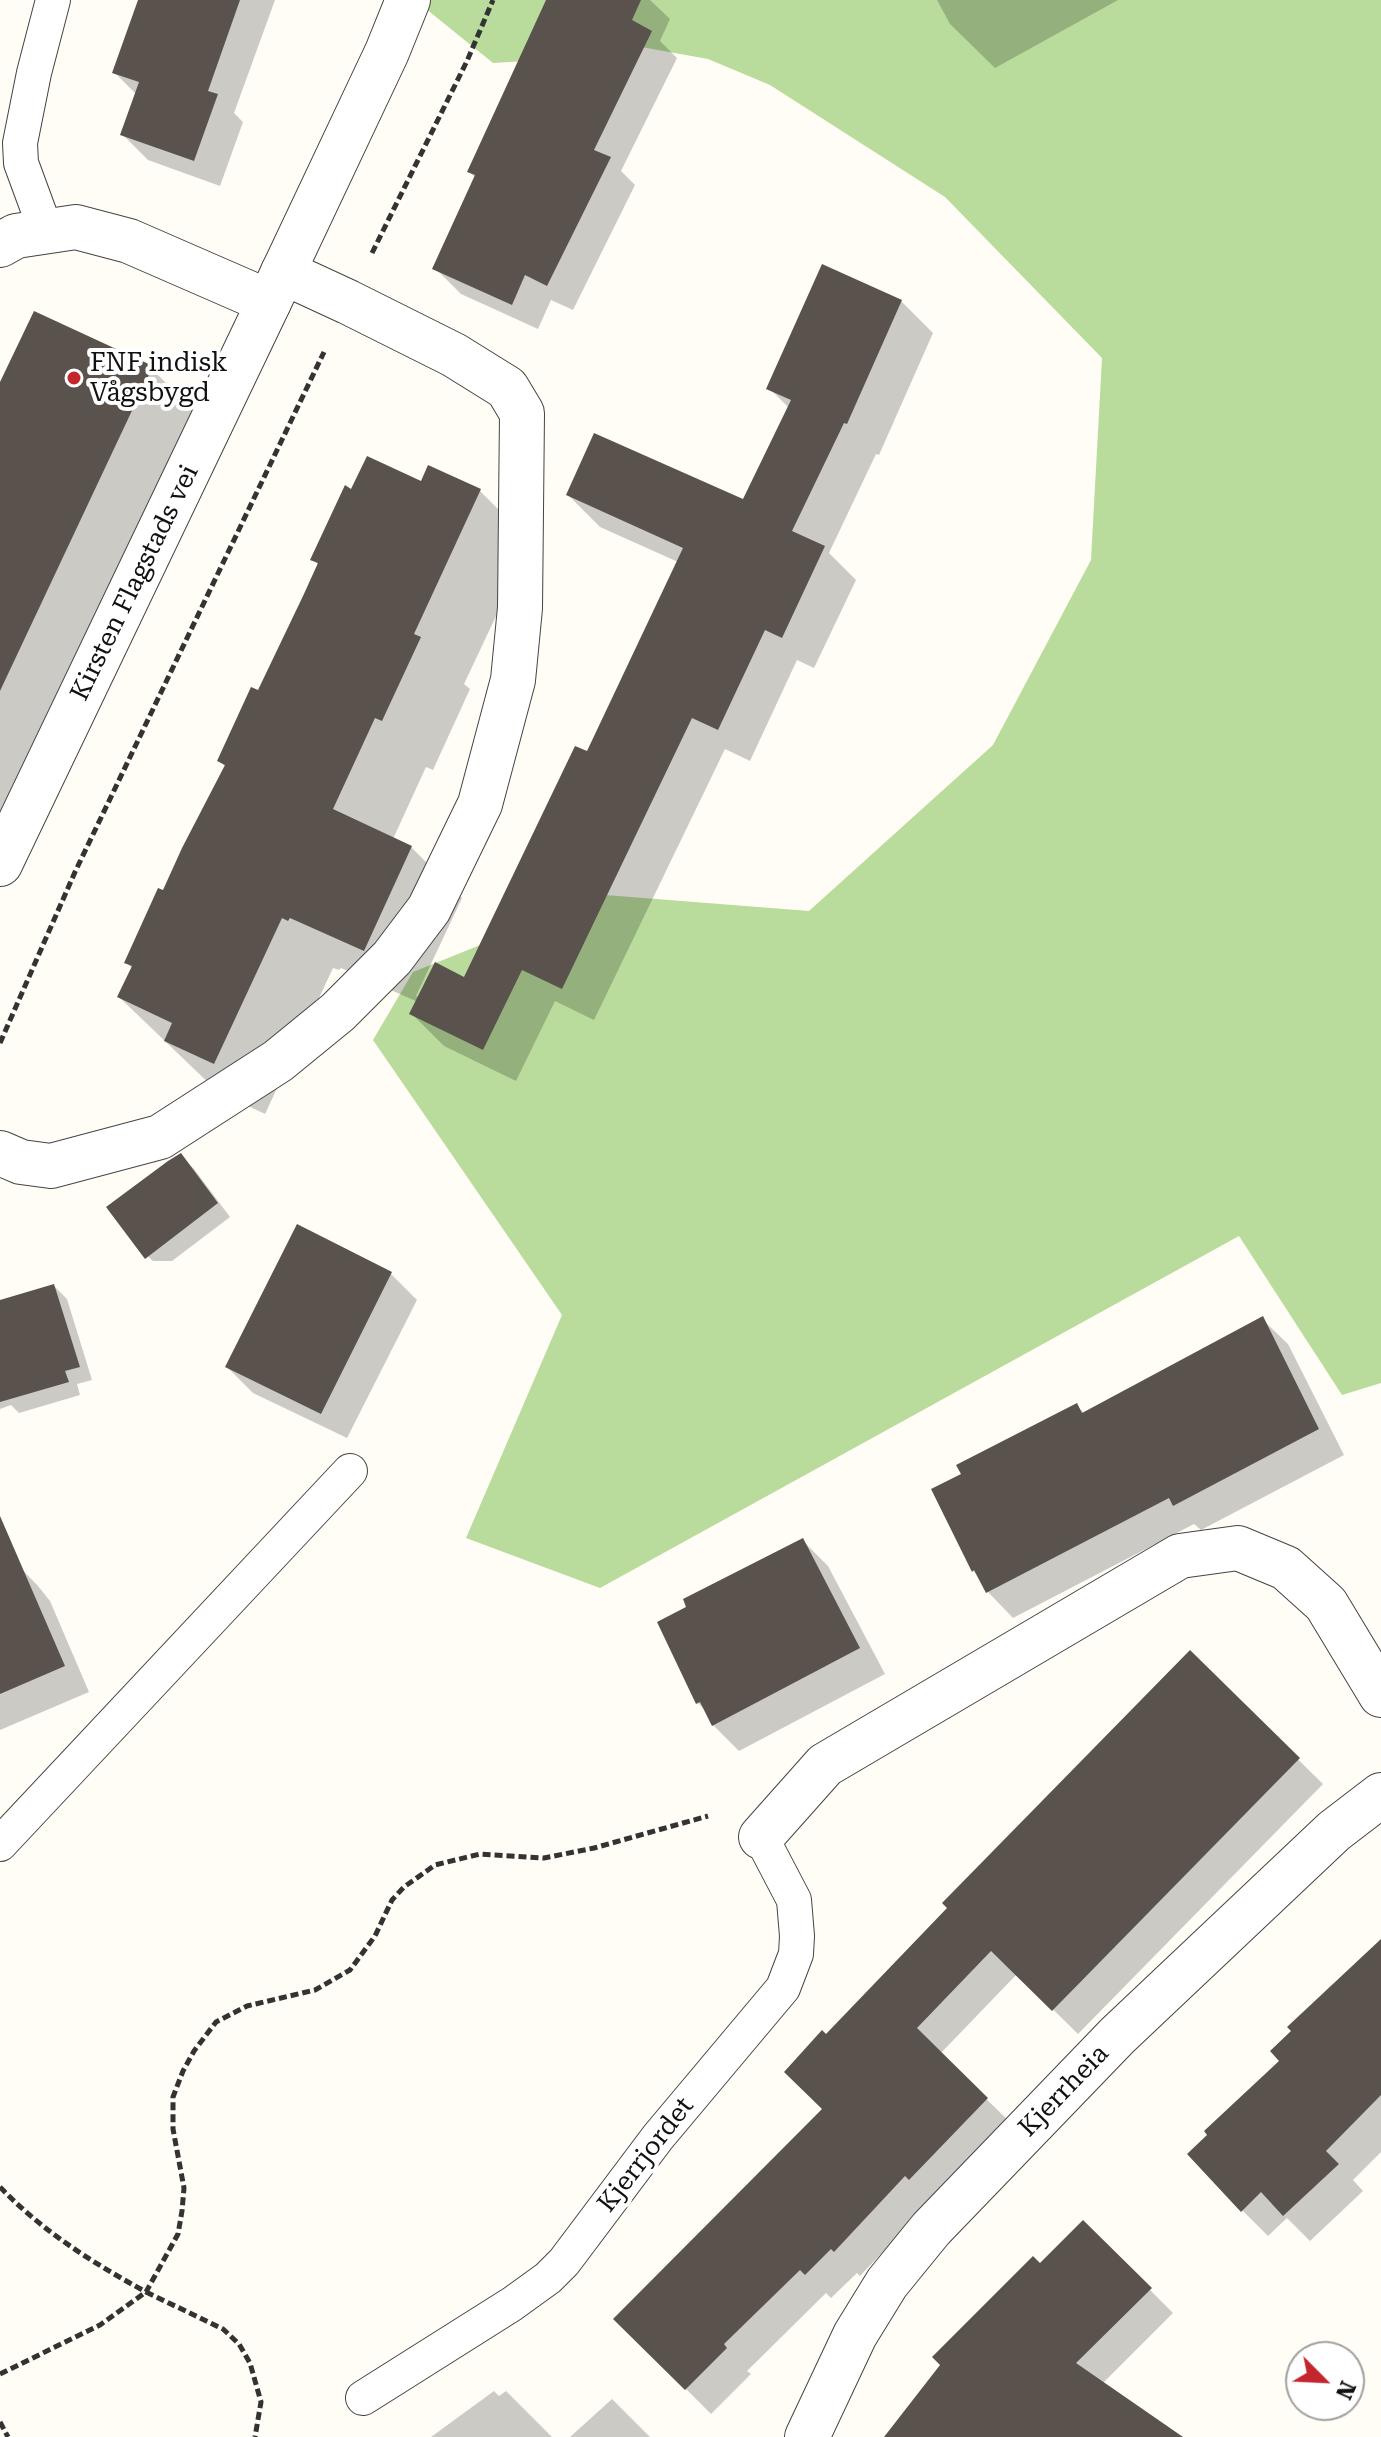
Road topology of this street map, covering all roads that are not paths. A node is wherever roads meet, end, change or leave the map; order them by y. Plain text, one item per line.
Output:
1 (53, 0) edge
2 (408, 0) edge
3 (46, 231) junction
4 (0, 245) edge
5 (276, 287) junction
6 (0, 864) edge
7 (0, 1153) edge
8 (350, 1471) dead end
9 (1381, 1695) edge
10 (1381, 1795) edge
11 (761, 1837) joint
12 (0, 1844) edge
13 (363, 2398) dead end
14 (807, 2437) edge

1 - 3 lane
2 - 5 street, Kirsten Flagstads vei
3 - 4 street
3 - 5 street
5 - 6 street, Kirsten Flagstads vei
5 - 7 street
8 - 12 lane
9 - 11 street
10 - 14 street, Kjerrheia
11 - 13 lane, Kjerrjordet

